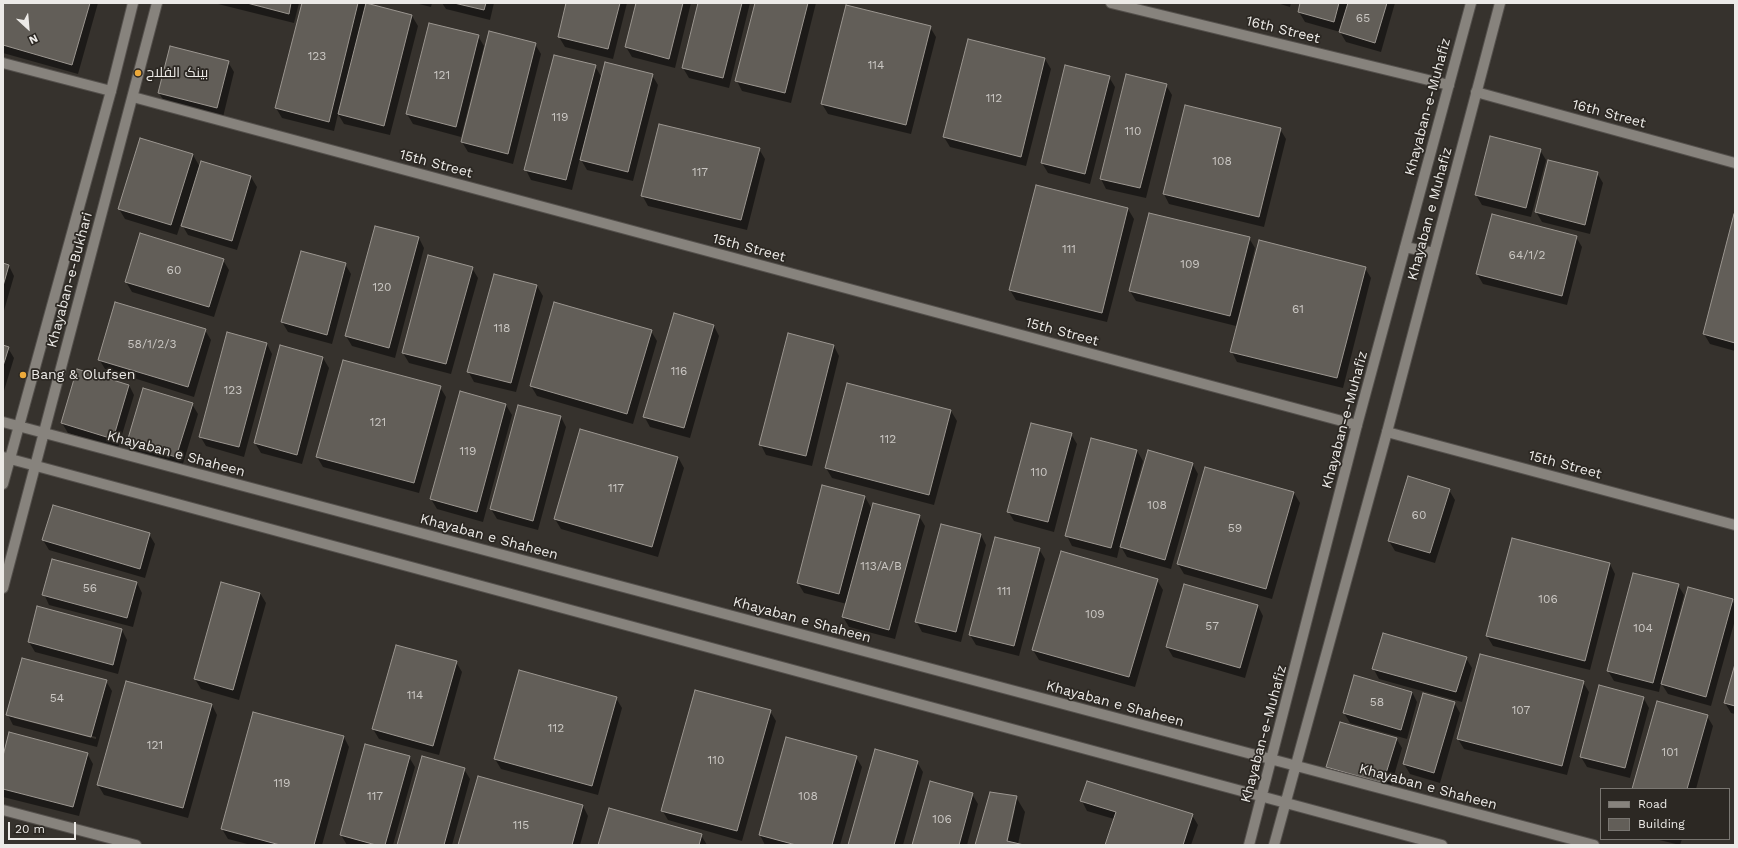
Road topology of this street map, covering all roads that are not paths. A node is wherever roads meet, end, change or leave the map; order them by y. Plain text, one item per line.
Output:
1 (133, 3) edge
2 (157, 3) edge
3 (1111, 3) edge
4 (1471, 3) edge
5 (1500, 3) edge
6 (3, 63) edge
7 (1449, 85) junction
8 (111, 91) junction
9 (1476, 92) junction
10 (133, 97) junction
11 (1735, 163) edge
12 (1405, 247) junction
13 (1434, 253) junction
14 (3, 422) edge
15 (1357, 425) junction
16 (18, 426) junction
17 (1387, 432) junction
18 (44, 433) junction
19 (6, 458) edge
20 (36, 466) junction
21 (3, 484) edge
22 (1735, 525) edge
23 (3, 588) edge
24 (1272, 760) junction
25 (1294, 766) junction
26 (1262, 796) junction
27 (1285, 803) junction
28 (3, 810) edge
29 (136, 845) edge
30 (1249, 845) edge
31 (1274, 845) edge
32 (1442, 845) edge
33 (1594, 845) edge

1 - 8 street, Khayaban-e-Bukhari
2 - 10 street, Khayaban-e-Bukhari
3 - 7 street, 16th Street
4 - 7 street, Khayaban-e-Muhafiz
5 - 9 street, Khayaban e Muhafiz
6 - 8 street
7 - 12 street, Khayaban-e-Muhafiz
8 - 16 street, Khayaban-e-Bukhari
9 - 11 street, 16th Street
9 - 13 street, Khayaban e Muhafiz
10 - 15 street, 15th Street
10 - 18 street, Khayaban-e-Bukhari
12 - 13 street
12 - 15 street, Khayaban-e-Muhafiz
13 - 17 street, Khayaban e Muhafiz
14 - 16 street, Khayaban e Shaheen
15 - 24 street, Khayaban-e-Muhafiz
16 - 18 street, Khayaban e Shaheen
16 - 19 street, Khayaban-e-Bukhari
17 - 22 street, 15th Street
17 - 25 street
18 - 20 street, Khayaban-e-Bukhari
18 - 24 street, Khayaban e Shaheen
19 - 20 street
19 - 21 street, Khayaban-e-Bukhari
20 - 23 street, Khayaban-e-Bukhari
20 - 26 street
24 - 25 street, Khayaban e Shaheen
24 - 26 street, Khayaban-e-Muhafiz
25 - 27 street
25 - 33 street, Khayaban e Shaheen
26 - 27 street
26 - 30 street, Khayaban-e-Muhafiz
27 - 31 street
27 - 32 street
28 - 29 street

